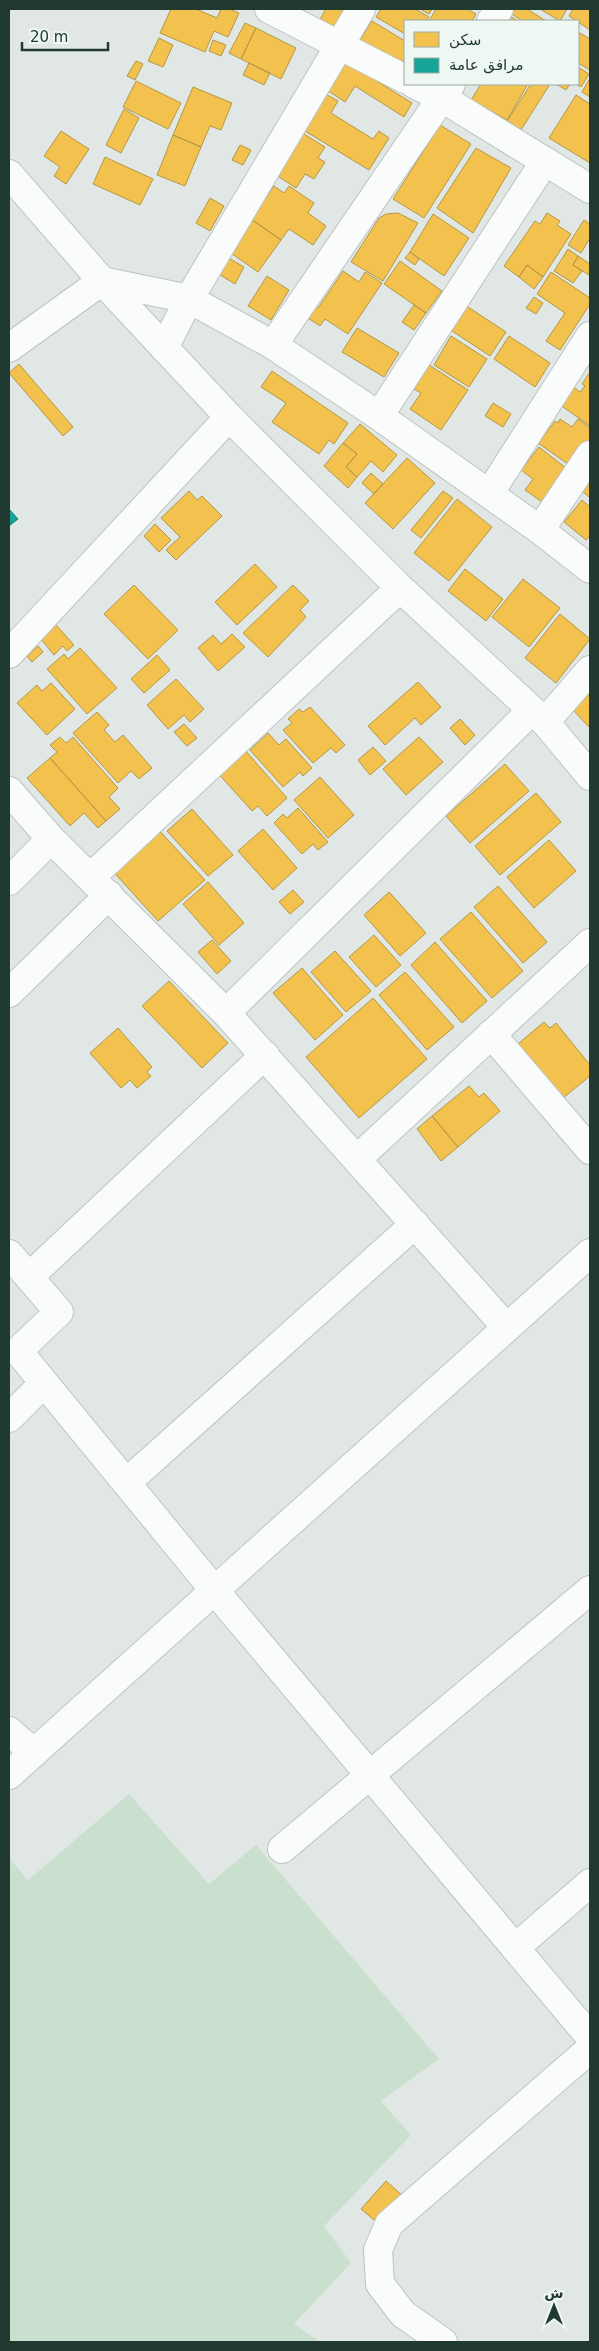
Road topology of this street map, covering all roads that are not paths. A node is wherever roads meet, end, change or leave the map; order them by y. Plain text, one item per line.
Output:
1 (269, 9) edge
2 (361, 9) edge
3 (499, 9) edge
4 (492, 20) edge
5 (338, 46) junction
6 (404, 79) edge
7 (419, 85) edge
8 (447, 91) edge
9 (545, 161) junction
10 (9, 174) edge
11 (590, 189) edge
12 (102, 281) junction
13 (188, 299) junction
14 (590, 336) edge
15 (273, 345) junction
16 (9, 348) edge
17 (164, 348) junction
18 (378, 416) junction
19 (229, 417) junction
20 (590, 455) edge
21 (489, 494) junction
22 (540, 530) junction
23 (590, 570) edge
24 (400, 588) junction
25 (9, 654) edge
26 (590, 670) edge
27 (538, 717) junction
28 (590, 776) edge
29 (9, 790) edge
30 (51, 839) junction
31 (9, 881) edge
32 (100, 886) junction
33 (590, 943) edge
34 (9, 993) edge
35 (226, 1013) junction
36 (491, 1034) junction
37 (265, 1055) junction
38 (590, 1150) edge
39 (358, 1159) junction
40 (415, 1224) junction
41 (590, 1253) edge
42 (9, 1254) edge
43 (29, 1277) junction
44 (506, 1328) junction
45 (44, 1384) junction
46 (9, 1418) edge
47 (126, 1483) junction
48 (590, 1590) edge
49 (215, 1591) junction
50 (9, 1731) edge
51 (34, 1753) junction
52 (9, 1775) edge
53 (369, 1775) junction
54 (282, 1849) dead end
55 (590, 1883) edge
56 (515, 1948) junction
57 (590, 2036) edge
58 (590, 2050) edge
59 (442, 2342) edge

1 - 5 street
2 - 5 street
3 - 4 street
5 - 6 street
5 - 13 street
7 - 8 street
8 - 9 street
8 - 15 street
9 - 11 street
9 - 18 street
10 - 12 street
12 - 13 street
12 - 16 street
12 - 17 street
13 - 15 street
13 - 17 street
14 - 21 street
15 - 18 street
17 - 19 street
18 - 21 street
19 - 24 street
19 - 25 street
20 - 22 street
21 - 22 street
22 - 23 street
24 - 27 street
24 - 32 street
26 - 27 street
27 - 28 street
27 - 35 street
29 - 30 street
30 - 31 street
30 - 32 street
32 - 34 street
32 - 35 street
33 - 36 street
35 - 37 street
36 - 38 street
36 - 39 street
37 - 39 street
37 - 43 street
39 - 40 street
40 - 44 street
40 - 47 street
41 - 44 street
42 - 43 street
43 - 45 street
44 - 49 street
45 - 46 street
45 - 47 street
47 - 49 street
48 - 53 street
49 - 51 street
49 - 53 street
50 - 51 street
51 - 52 street
53 - 54 street
53 - 56 street
55 - 56 street
56 - 57 street
58 - 59 street

